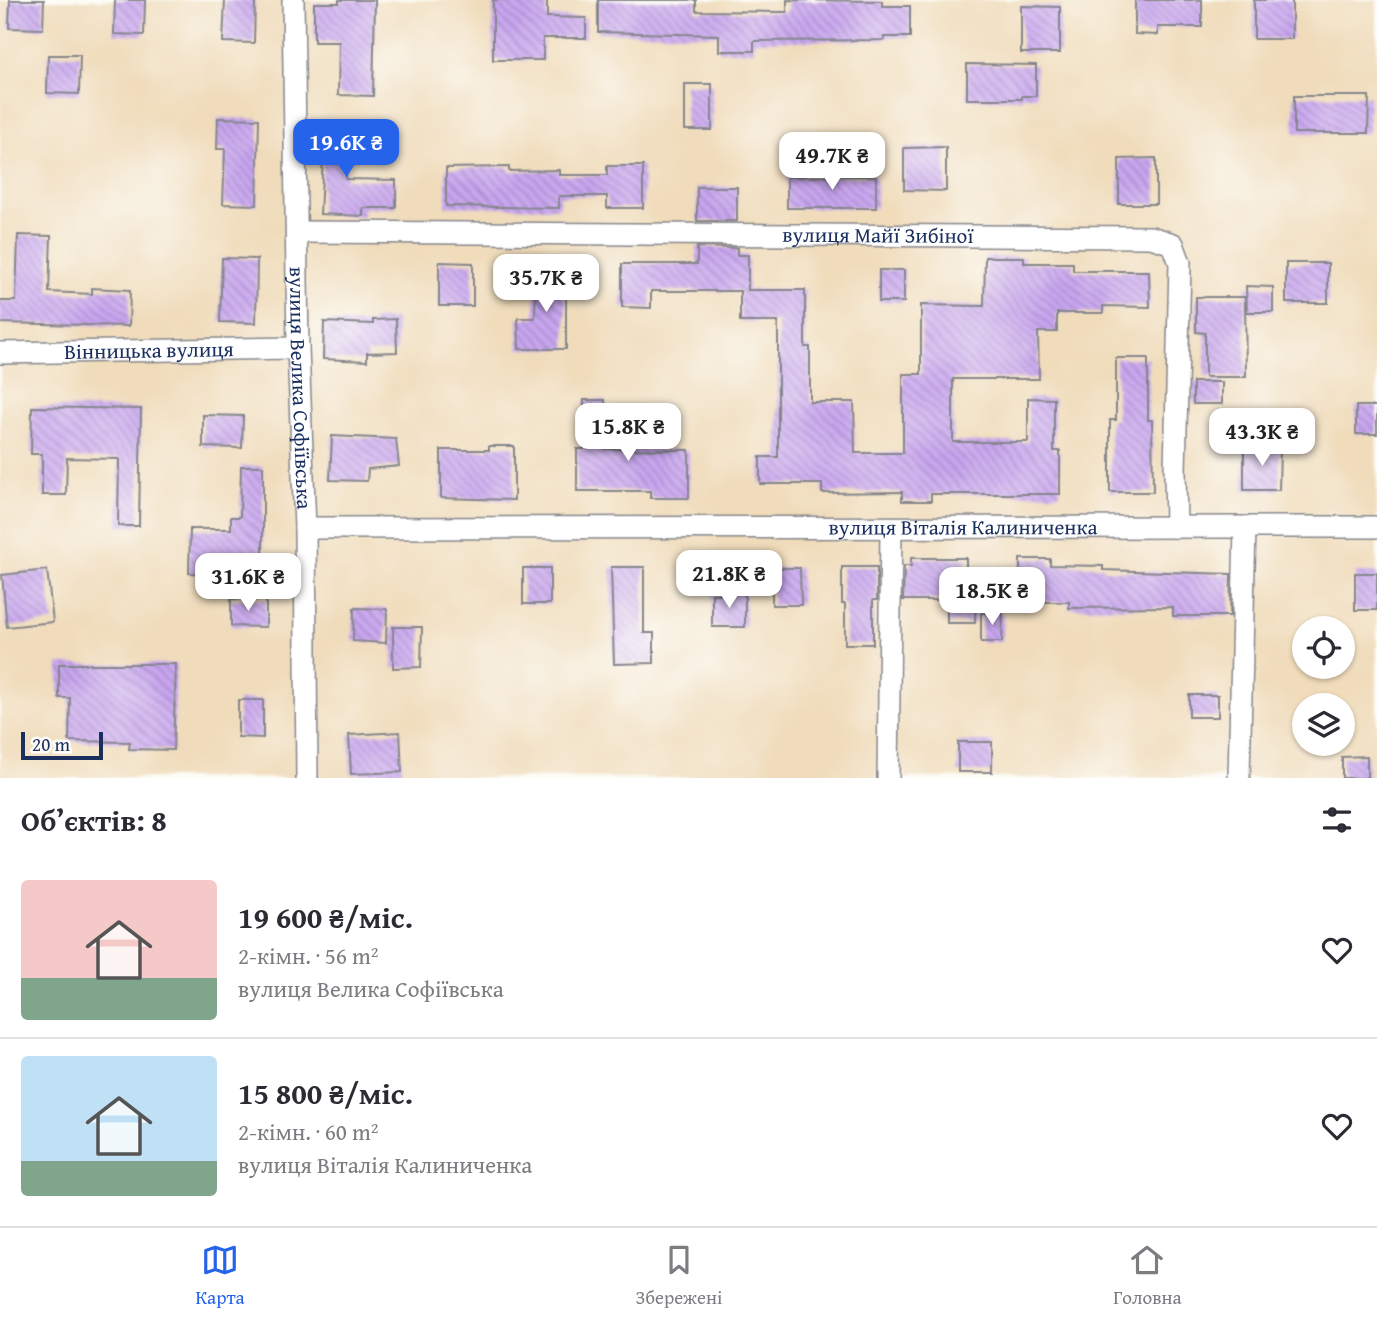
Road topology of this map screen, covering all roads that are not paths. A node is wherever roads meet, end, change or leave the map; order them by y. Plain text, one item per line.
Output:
1 (293, 0) edge
2 (296, 232) junction
3 (298, 348) junction
4 (0, 352) edge
5 (1177, 527) junction
6 (1245, 527) junction
7 (1377, 527) edge
8 (305, 528) junction
9 (891, 528) junction
10 (307, 778) edge
11 (888, 778) edge
12 (1239, 778) edge

1 - 2 street, вулиця Велика Софіївська
2 - 3 street, вулиця Велика Софіївська
2 - 5 street, вулиця Майї Зибіної
3 - 4 street, Вінницька вулиця
3 - 8 street, вулиця Велика Софіївська
5 - 6 street, вулиця Віталія Калиниченка
5 - 9 street, вулиця Віталія Калиниченка
6 - 7 street, вулиця Віталія Калиниченка
6 - 12 street
8 - 9 street, вулиця Віталія Калиниченка
8 - 10 street, вулиця Велика Софіївська
9 - 11 street

